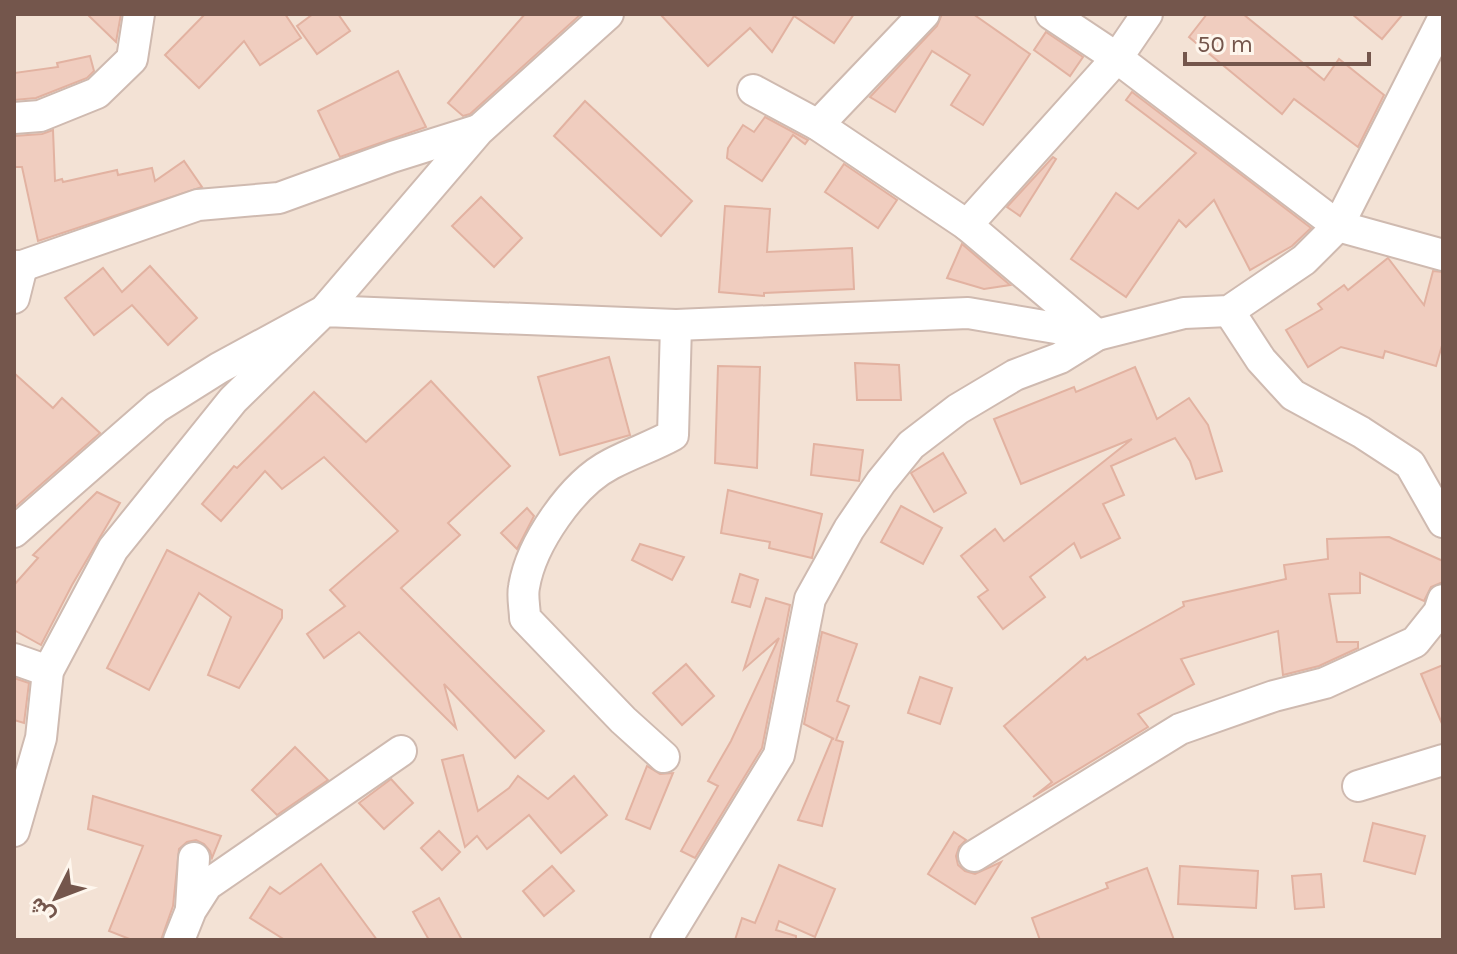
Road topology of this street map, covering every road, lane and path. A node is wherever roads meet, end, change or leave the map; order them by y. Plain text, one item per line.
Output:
1 (139, 14) edge
2 (608, 14) edge
3 (924, 14) edge
4 (1051, 14) edge
5 (1147, 14) edge
6 (1437, 19) edge
7 (1117, 58) junction
8 (753, 90) dead end
9 (14, 118) edge
10 (818, 125) junction
11 (479, 130) junction
12 (967, 225) junction
13 (1338, 226) junction
14 (1443, 255) edge
15 (18, 266) edge
16 (14, 298) edge
17 (324, 311) junction
18 (1229, 311) junction
19 (676, 325) junction
20 (1097, 335) junction
21 (1443, 522) edge
22 (14, 532) edge
23 (1443, 600) edge
24 (14, 659) edge
25 (48, 671) junction
26 (401, 751) dead end
27 (664, 757) dead end
28 (1443, 760) edge
29 (1358, 786) dead end
30 (14, 831) edge
31 (974, 856) dead end
32 (194, 858) dead end
33 (191, 910) junction
34 (179, 940) edge
35 (666, 940) edge

1 - 9 street
2 - 11 street
3 - 10 street
4 - 7 street
5 - 7 street
6 - 13 street
7 - 12 street
7 - 13 street
8 - 10 street
10 - 12 street
11 - 15 street
11 - 17 street
12 - 20 street
13 - 14 street
13 - 18 street
15 - 16 street
17 - 19 street
17 - 22 street
17 - 25 street
18 - 20 street
18 - 21 street
19 - 20 street
19 - 27 street
20 - 35 street
23 - 31 street
24 - 25 street
25 - 30 street
26 - 33 street
28 - 29 street
32 - 33 street
33 - 34 street

